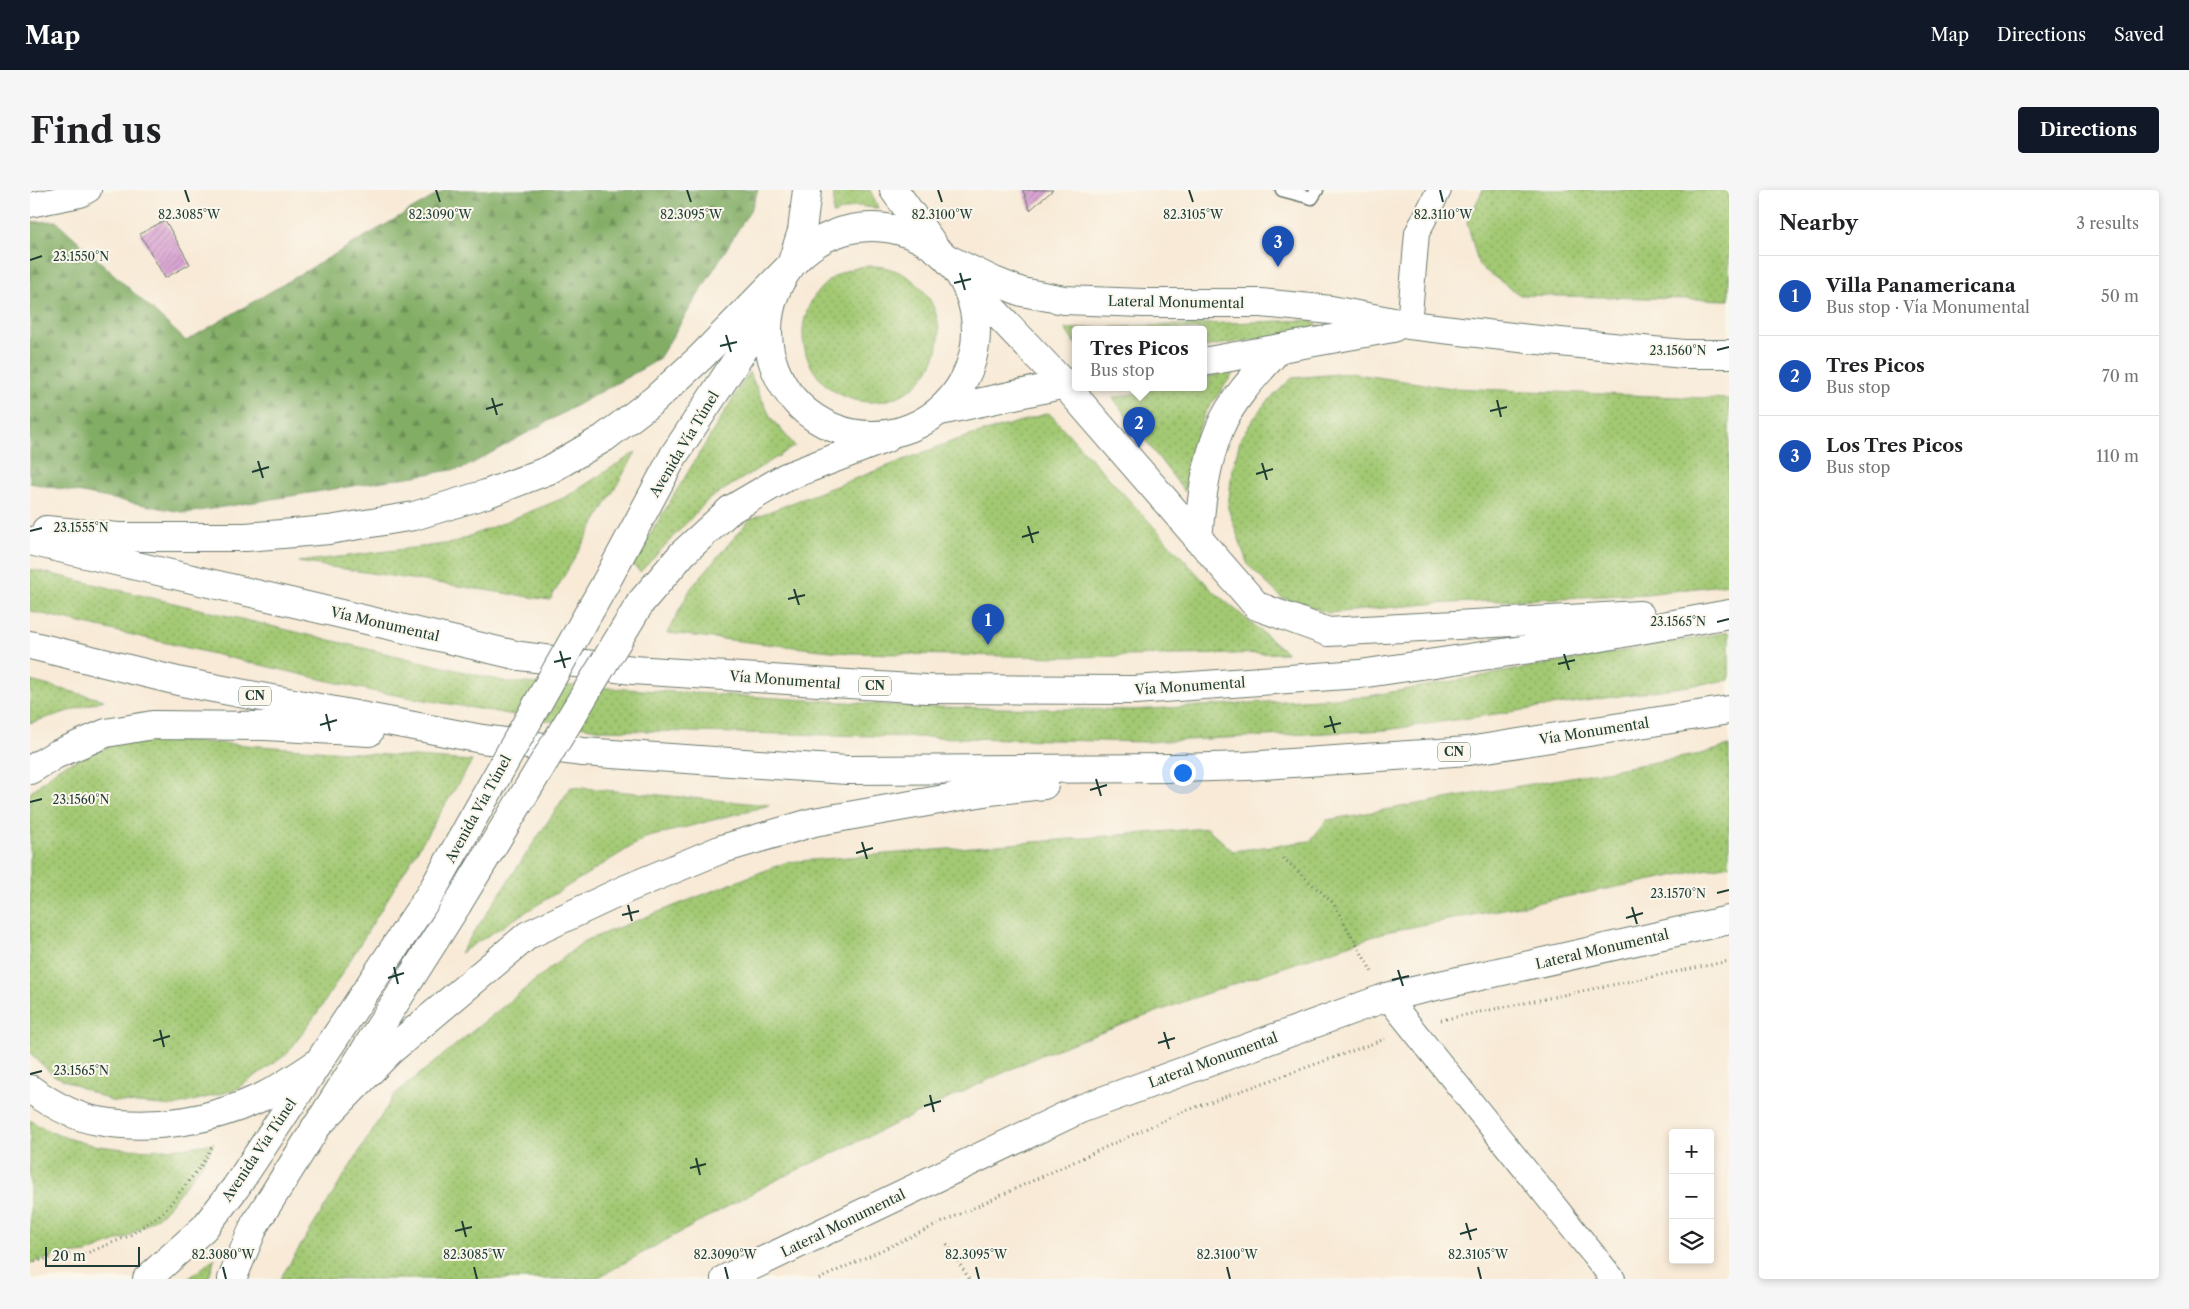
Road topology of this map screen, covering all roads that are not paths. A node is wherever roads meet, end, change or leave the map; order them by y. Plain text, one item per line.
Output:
1 (89, 190) edge
2 (808, 190) edge
3 (894, 190) edge
4 (1282, 190) edge
5 (1318, 190) edge
6 (1439, 190) edge
7 (30, 205) edge
8 (948, 260) junction
9 (791, 265) junction
10 (769, 311) junction
11 (1409, 325) junction
12 (1279, 349) junction
13 (1729, 354) edge
14 (1207, 361) edge
15 (1069, 383) edge
16 (1076, 391) edge
17 (940, 411) junction
18 (904, 432) junction
19 (30, 528) edge
20 (1198, 540) junction
21 (30, 541) edge
22 (1729, 612) edge
23 (30, 645) edge
24 (1729, 710) edge
25 (482, 740) junction
26 (1176, 768) junction
27 (30, 770) edge
28 (1729, 920) edge
29 (1387, 997) junction
30 (316, 1064) junction
31 (30, 1089) edge
32 (315, 1128) junction
33 (147, 1279) edge
34 (232, 1279) edge
35 (725, 1279) edge
36 (1613, 1279) edge

1 - 7 street
2 - 9 main road
3 - 8 main road
4 - 5 lane
6 - 11 street
8 - 9 main road, Lateral Monumental
8 - 11 main road, Lateral Monumental
8 - 15 main road
8 - 17 main road
9 - 10 main road
9 - 19 main road
10 - 18 main road
10 - 30 main road, Avenida Vía Túnel, bridge
11 - 12 main road, Lateral Monumental
11 - 13 main road, Lateral Monumental
12 - 14 main road, Lateral Monumental
12 - 20 main road
15 - 17 main road
16 - 20 main road
17 - 18 main road
18 - 32 main road, bridge
20 - 22 main road
21 - 22 main road, Vía Monumental / CN
23 - 25 main road, Vía Monumental / CN
24 - 26 main road, Vía Monumental / CN
25 - 26 main road, Vía Monumental / CN
25 - 27 main road
26 - 32 main road
28 - 29 main road, Lateral Monumental
29 - 35 main road, Lateral Monumental
29 - 36 street
30 - 31 main road
30 - 33 main road, Avenida Vía Túnel
32 - 34 main road

